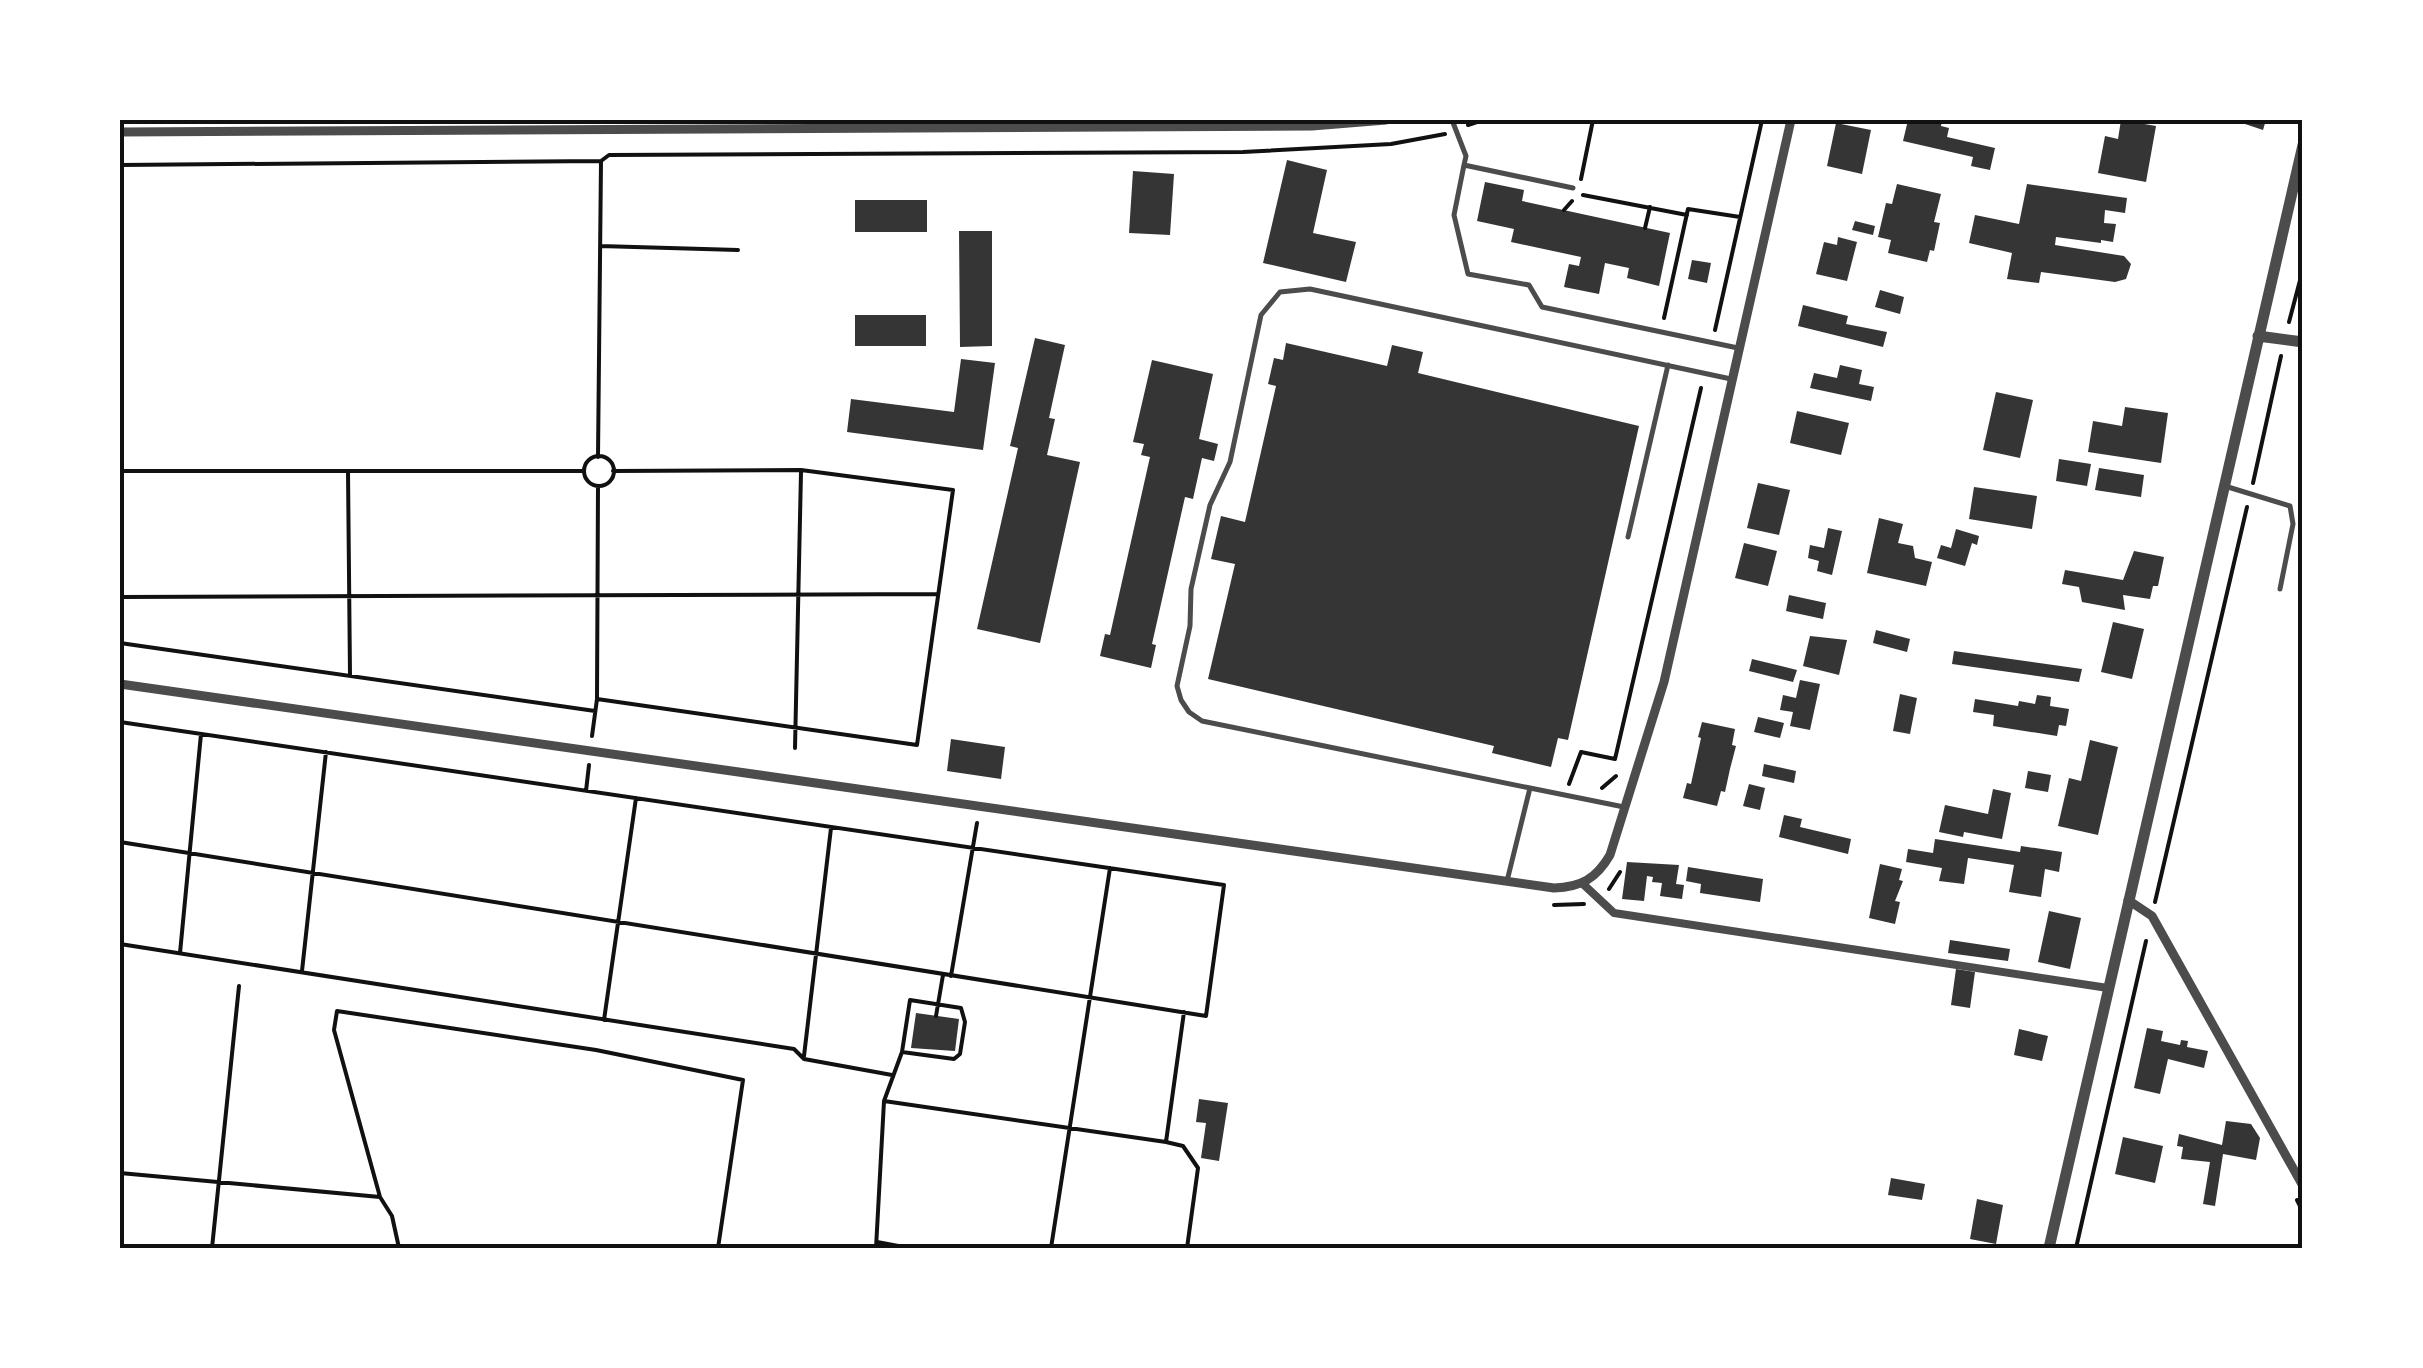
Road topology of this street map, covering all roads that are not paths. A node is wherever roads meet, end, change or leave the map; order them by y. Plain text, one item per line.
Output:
1 (210, 120) edge
2 (1386, 120) edge
3 (1452, 120) edge
4 (1791, 120) edge
5 (951, 124) edge
6 (579, 125) edge
7 (120, 132) edge
8 (210, 132) junction
9 (2303, 145) edge
10 (1464, 166) junction
11 (1576, 191) road end
12 (2258, 336) junction
13 (2303, 342) edge
14 (1741, 349) junction
15 (1668, 365) junction
16 (1734, 380) junction
17 (2225, 486) junction
18 (1628, 537) dead end
19 (2280, 589) dead end
20 (120, 684) edge
21 (1530, 788) junction
22 (1627, 808) junction
23 (1507, 881) junction
24 (1583, 884) junction
25 (2128, 900) junction
26 (2108, 988) junction
27 (2303, 1186) edge
28 (2049, 1248) edge

1 - 8 street
2 - 5 street
3 - 10 lane
4 - 14 street
5 - 6 street
6 - 8 street
7 - 8 street
9 - 12 street
10 - 11 lane
10 - 14 lane
12 - 13 street
12 - 17 street
14 - 16 street
15 - 16 lane
15 - 18 lane
15 - 21 lane
16 - 22 street
17 - 19 lane
17 - 25 street
20 - 23 street
21 - 22 lane
21 - 23 lane
22 - 24 street
23 - 24 street
24 - 26 street
25 - 26 street
25 - 27 street
26 - 28 street

